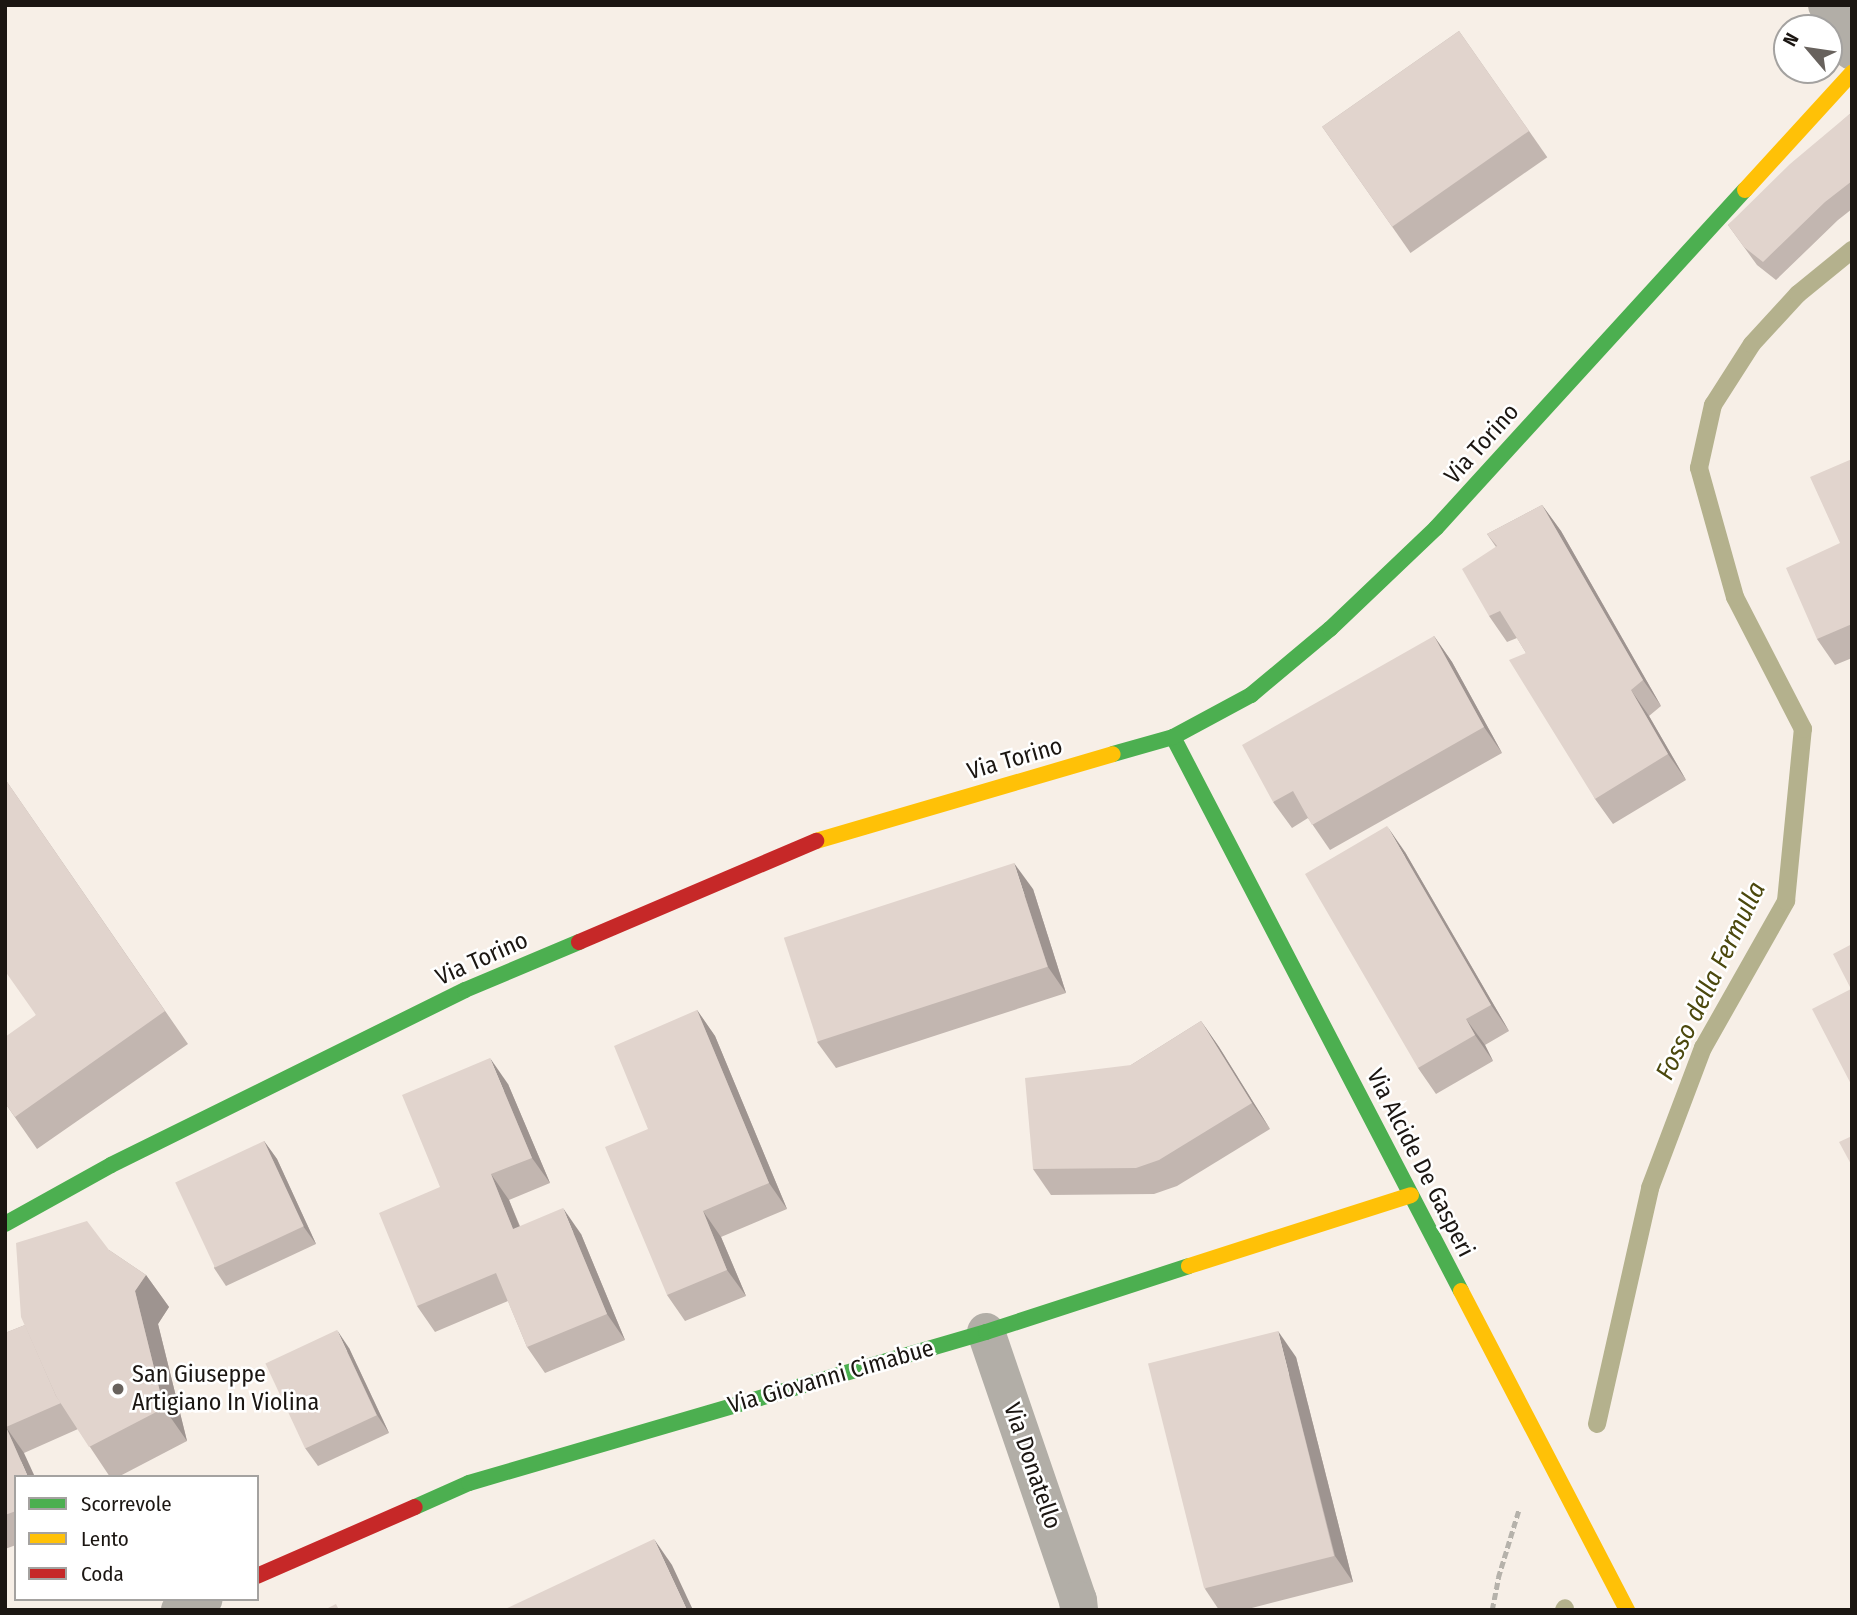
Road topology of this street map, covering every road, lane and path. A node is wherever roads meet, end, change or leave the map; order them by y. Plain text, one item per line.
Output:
1 (1827, 5) edge
2 (1852, 51) edge
3 (1852, 73) edge
4 (1173, 737) junction
5 (1411, 1195) junction
6 (5, 1224) edge
7 (986, 1332) junction
8 (1539, 1441) junction
9 (259, 1575) edge
10 (200, 1601) edge
11 (1073, 1607) edge
12 (180, 1610) edge
13 (1492, 1610) edge
14 (1627, 1610) edge

1 - 2 street
3 - 4 street, Via Torino
4 - 5 street, Via Alcide De Gasperi
4 - 6 street, Via Torino
5 - 7 street, Via Giovanni Cimabue
5 - 8 street, Via Alcide De Gasperi
7 - 9 street, Via Giovanni Cimabue
7 - 11 street, Via Donatello
8 - 13 path
8 - 14 street, Via Alcide De Gasperi
10 - 12 street

